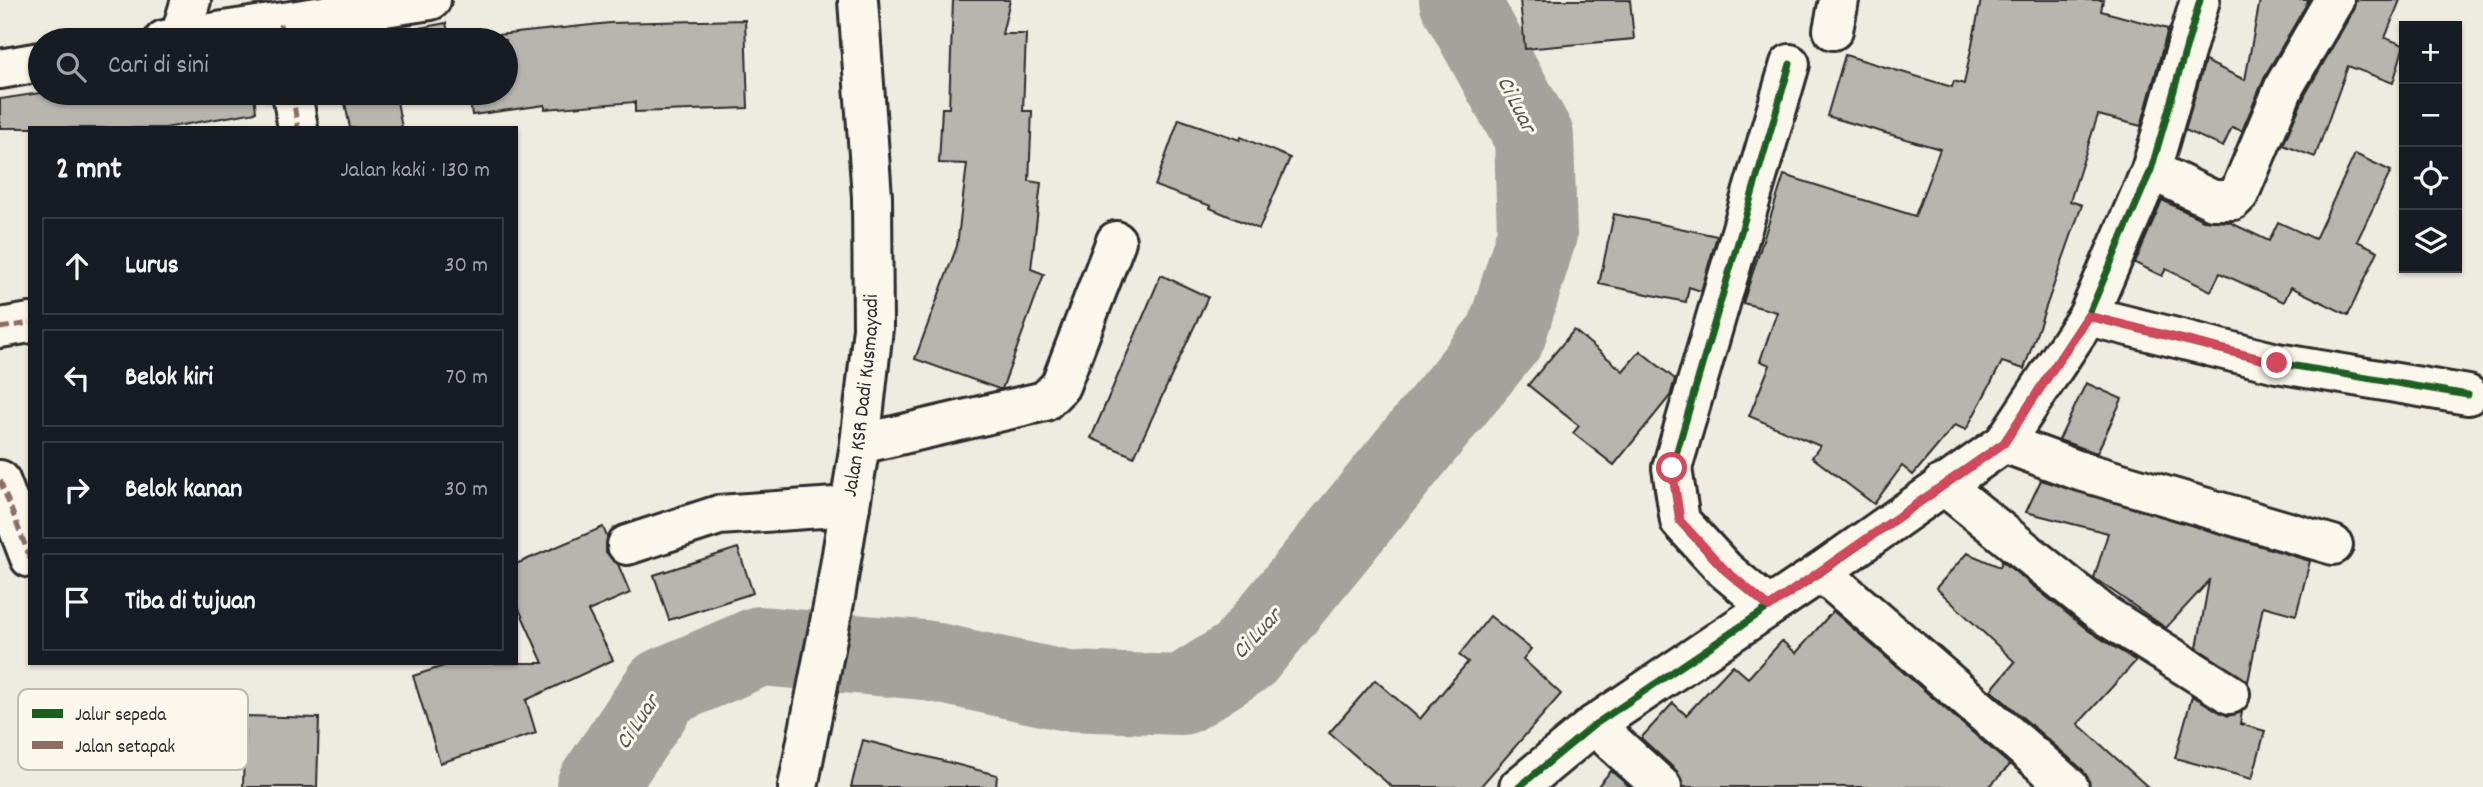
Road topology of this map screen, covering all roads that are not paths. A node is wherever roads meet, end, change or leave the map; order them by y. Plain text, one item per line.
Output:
1 (191, 0) edge
2 (432, 0) edge
3 (858, 0) edge
4 (2200, 0) edge
5 (2334, 0) edge
6 (177, 28) edge
7 (300, 28) edge
8 (28, 64) edge
9 (1790, 64) dead end
10 (0, 69) edge
11 (294, 105) edge
12 (298, 126) edge
13 (2151, 170) junction
14 (1116, 241) dead end
15 (2088, 316) junction
16 (28, 323) edge
17 (0, 328) edge
18 (2468, 395) dead end
19 (2004, 443) junction
20 (860, 444) junction
21 (0, 480) edge
22 (1942, 484) junction
23 (850, 506) junction
24 (628, 545) dead end
25 (2333, 545) dead end
26 (28, 553) edge
27 (1821, 572) junction
28 (1769, 607) junction
29 (2230, 694) dead end
30 (1594, 725) junction
31 (797, 787) edge
32 (1519, 787) edge
33 (1662, 787) edge
34 (2069, 787) edge

1 - 6 street
2 - 7 street
3 - 20 street, Jalan KSR Dadi Kusmayadi
4 - 13 street
5 - 13 street
8 - 10 street
9 - 28 street
11 - 12 street
13 - 15 street
14 - 20 street
15 - 18 street
15 - 19 street
16 - 17 street
19 - 22 street
19 - 25 street
20 - 23 street, Jalan KSR Dadi Kusmayadi
21 - 26 street
22 - 27 street
22 - 29 street
23 - 24 street
23 - 31 street, Jalan KSR Dadi Kusmayadi
27 - 28 street
27 - 34 street
28 - 30 street
30 - 32 street
30 - 33 street

